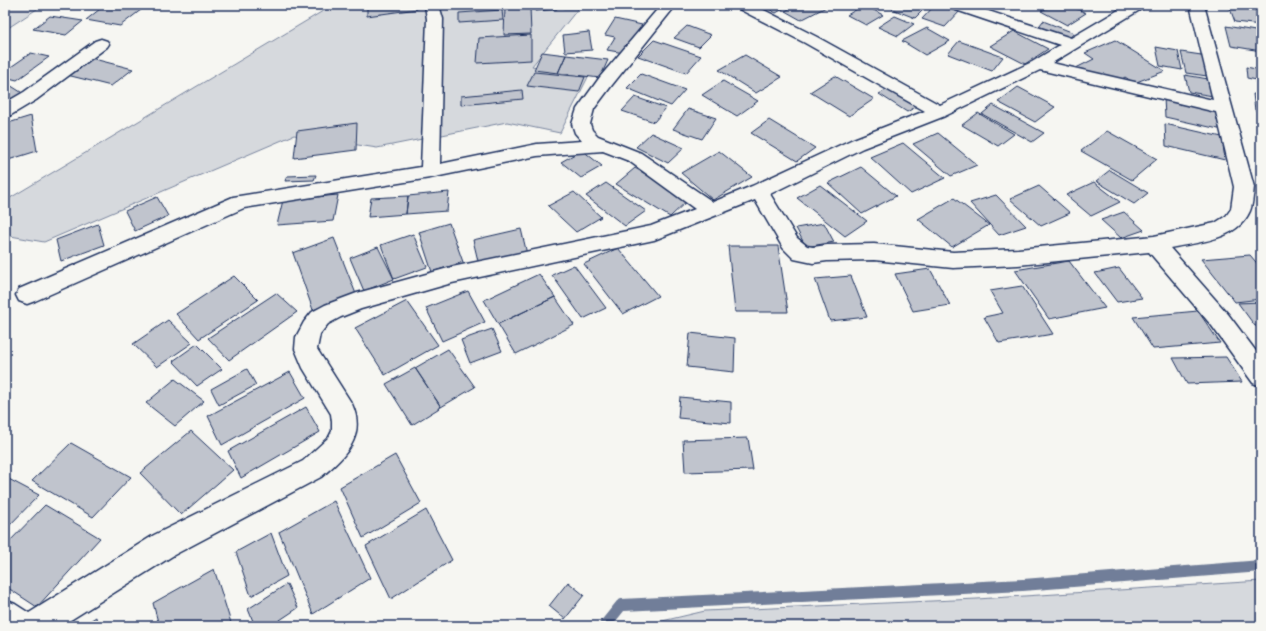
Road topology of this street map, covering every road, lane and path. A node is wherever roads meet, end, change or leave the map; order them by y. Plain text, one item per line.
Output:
1 (432, 5) edge
2 (669, 5) edge
3 (742, 5) edge
4 (955, 5) edge
5 (1138, 5) edge
6 (1197, 5) edge
7 (101, 44) dead end
8 (1073, 44) junction
9 (1038, 65) junction
10 (1224, 108) junction
11 (5, 111) edge
12 (939, 112) junction
13 (603, 145) junction
14 (430, 172) junction
15 (759, 191) junction
16 (1253, 191) edge
17 (709, 209) junction
18 (1154, 244) junction
19 (27, 295) dead end
20 (1261, 376) edge
21 (5, 614) edge
22 (23, 626) edge
23 (34, 626) edge

1 - 14 street
2 - 13 street
3 - 12 street
4 - 8 street
5 - 8 street
6 - 10 street
7 - 11 street
8 - 9 street
9 - 10 street
9 - 12 street
10 - 16 street
12 - 15 street
13 - 14 street
13 - 17 street
14 - 19 street
15 - 17 street
15 - 18 street
16 - 18 street
17 - 23 street
18 - 20 street
21 - 22 street

